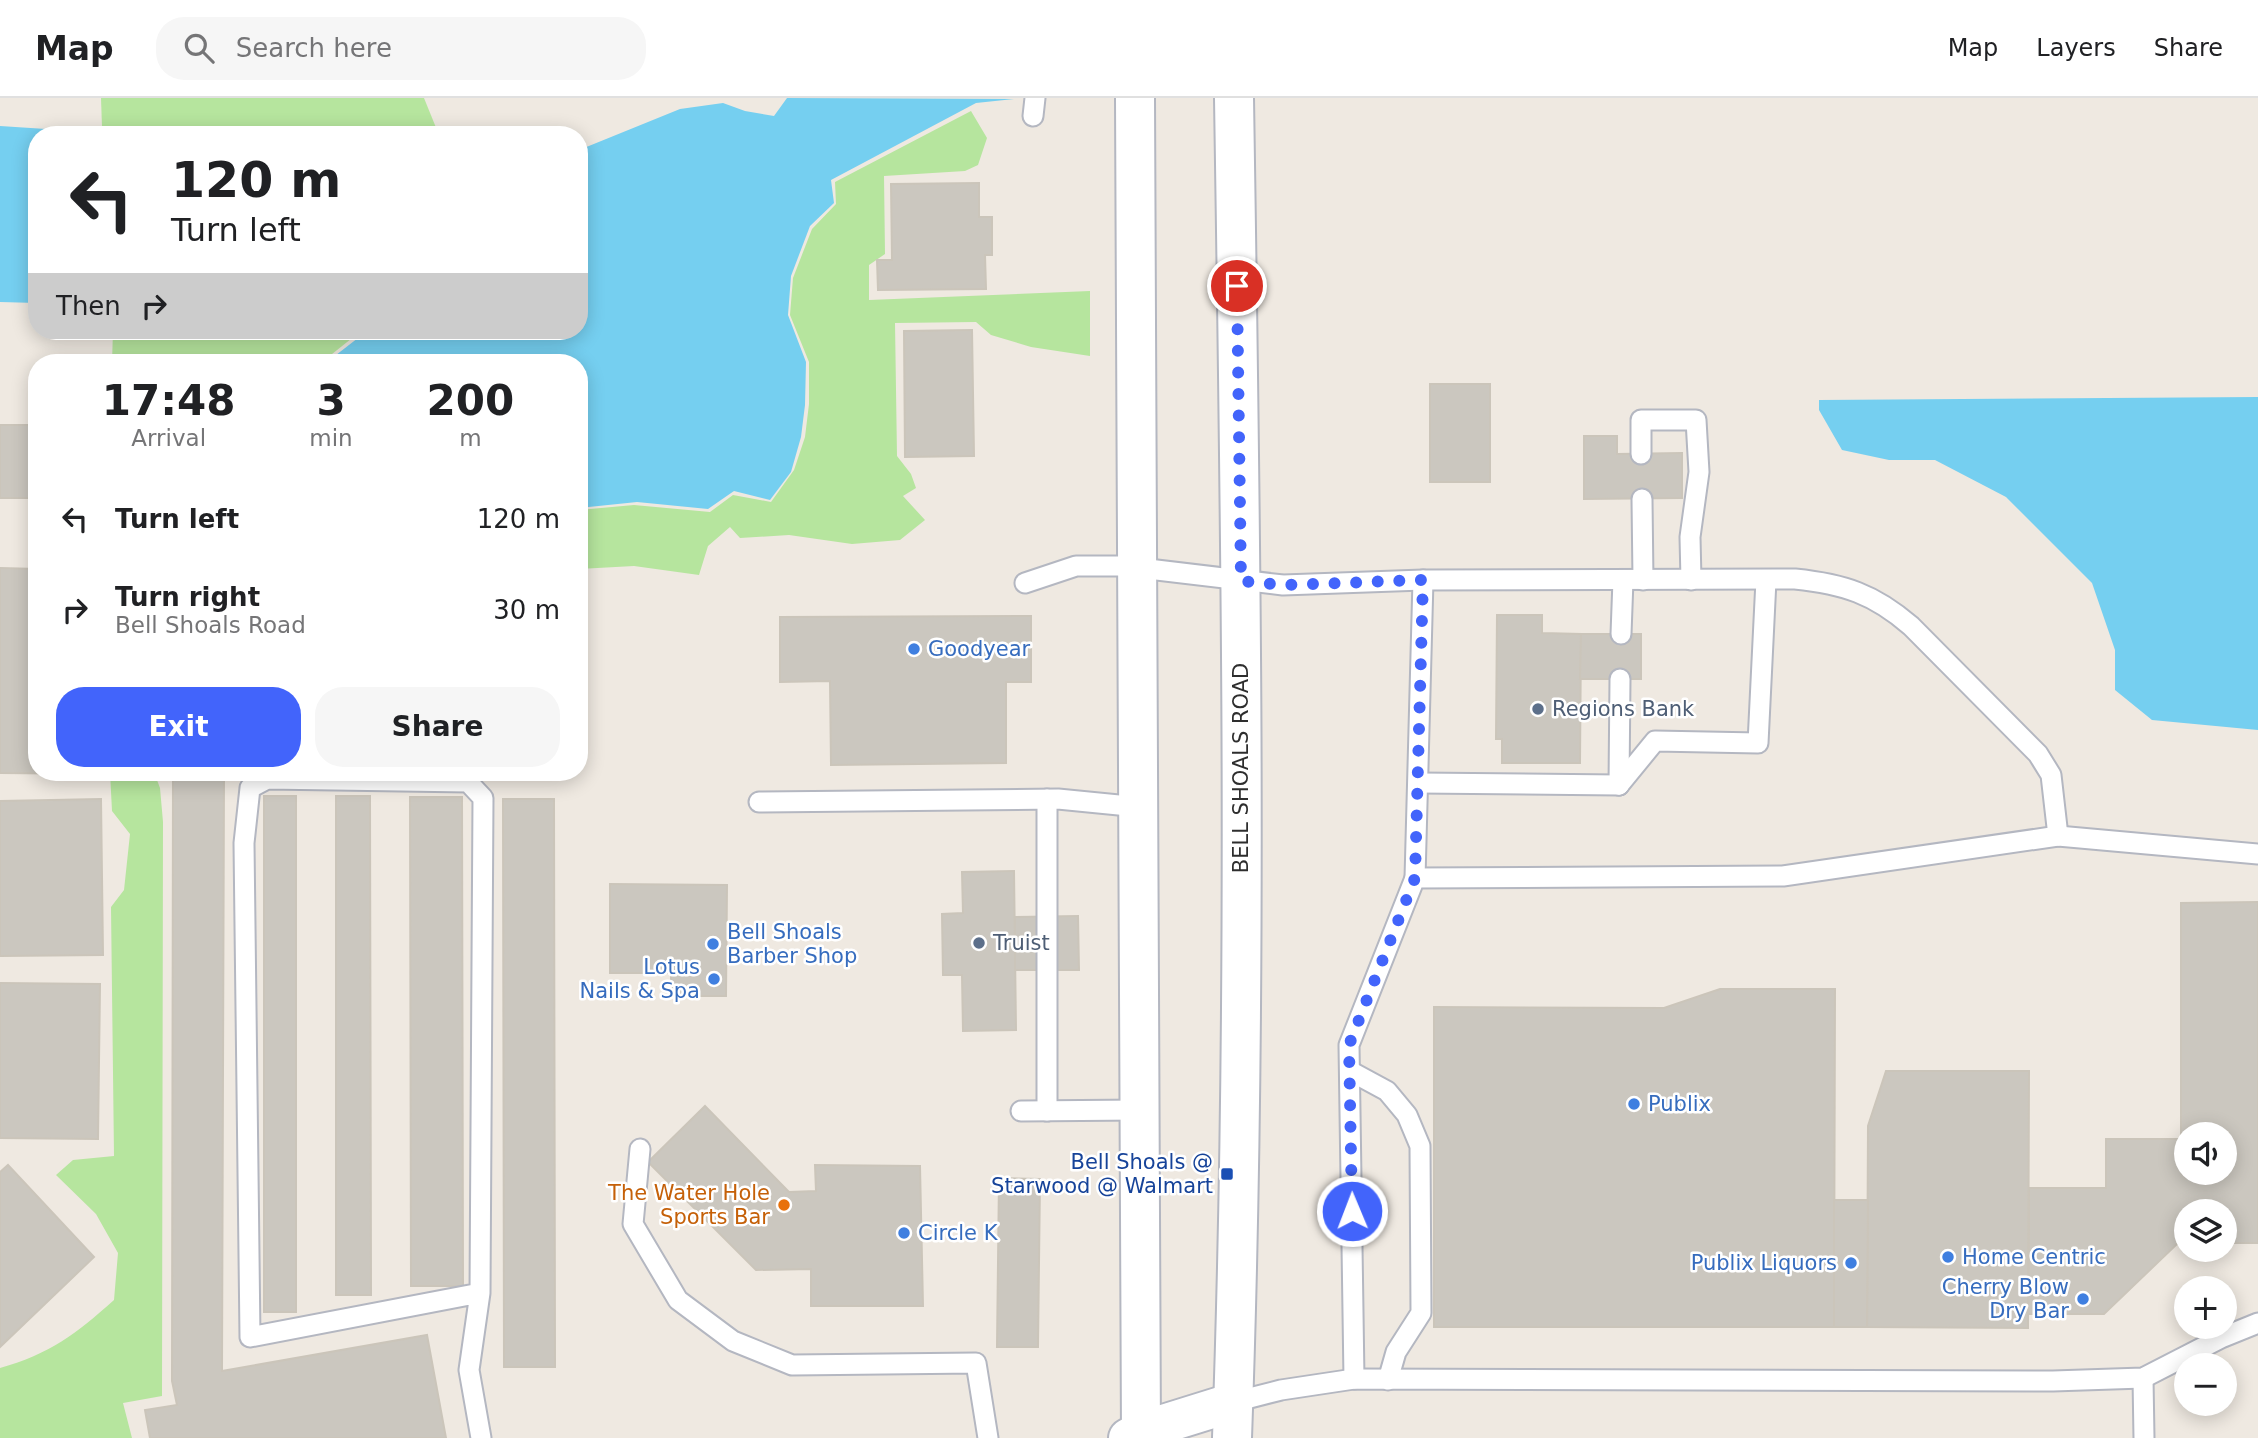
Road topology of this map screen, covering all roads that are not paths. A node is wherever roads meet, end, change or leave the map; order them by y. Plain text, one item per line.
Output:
1 (1136, 98) edge
2 (1234, 98) edge
3 (1641, 454) dead end
4 (1642, 499) dead end
5 (1138, 569) junction
6 (1423, 580) junction
7 (1633, 580) junction
8 (1691, 580) junction
9 (1766, 580) junction
10 (1241, 581) junction
11 (1025, 583) dead end
12 (1621, 634) dead end
13 (1620, 679) dead end
14 (263, 781) edge
15 (401, 781) edge
16 (1419, 783) junction
17 (1619, 785) junction
18 (1047, 799) junction
19 (759, 802) dead end
20 (1139, 807) junction
21 (2058, 836) junction
22 (2258, 855) edge
23 (1415, 878) junction
24 (1350, 1071) junction
25 (1141, 1110) junction
26 (1021, 1111) dead end
27 (1047, 1111) junction
28 (640, 1149) dead end
29 (480, 1293) junction
30 (2258, 1323) edge
31 (2143, 1377) junction
32 (1354, 1379) junction
33 (1388, 1380) junction
34 (1233, 1420) edge
35 (1137, 1436) edge
36 (481, 1438) edge
37 (988, 1438) edge
38 (2144, 1438) edge

1 - 5 main road
2 - 10 main road, BELL SHOALS ROAD
3 - 8 lane
4 - 7 lane
5 - 10 lane
5 - 11 lane
5 - 20 main road
6 - 7 lane
6 - 10 lane
6 - 16 lane
7 - 8 lane
7 - 12 lane
8 - 9 lane
9 - 17 lane
9 - 21 lane
10 - 34 main road, BELL SHOALS ROAD
13 - 17 lane
14 - 29 lane
15 - 29 lane
16 - 17 lane
16 - 23 lane
18 - 19 lane
18 - 20 lane
18 - 27 lane
20 - 25 main road
21 - 22 lane
21 - 23 lane
23 - 24 lane
24 - 32 lane
24 - 33 lane
25 - 27 lane
25 - 35 main road
26 - 27 lane
28 - 37 lane
29 - 36 lane
30 - 31 lane
31 - 33 lane
31 - 38 lane
32 - 33 lane
32 - 34 lane
34 - 35 main road

